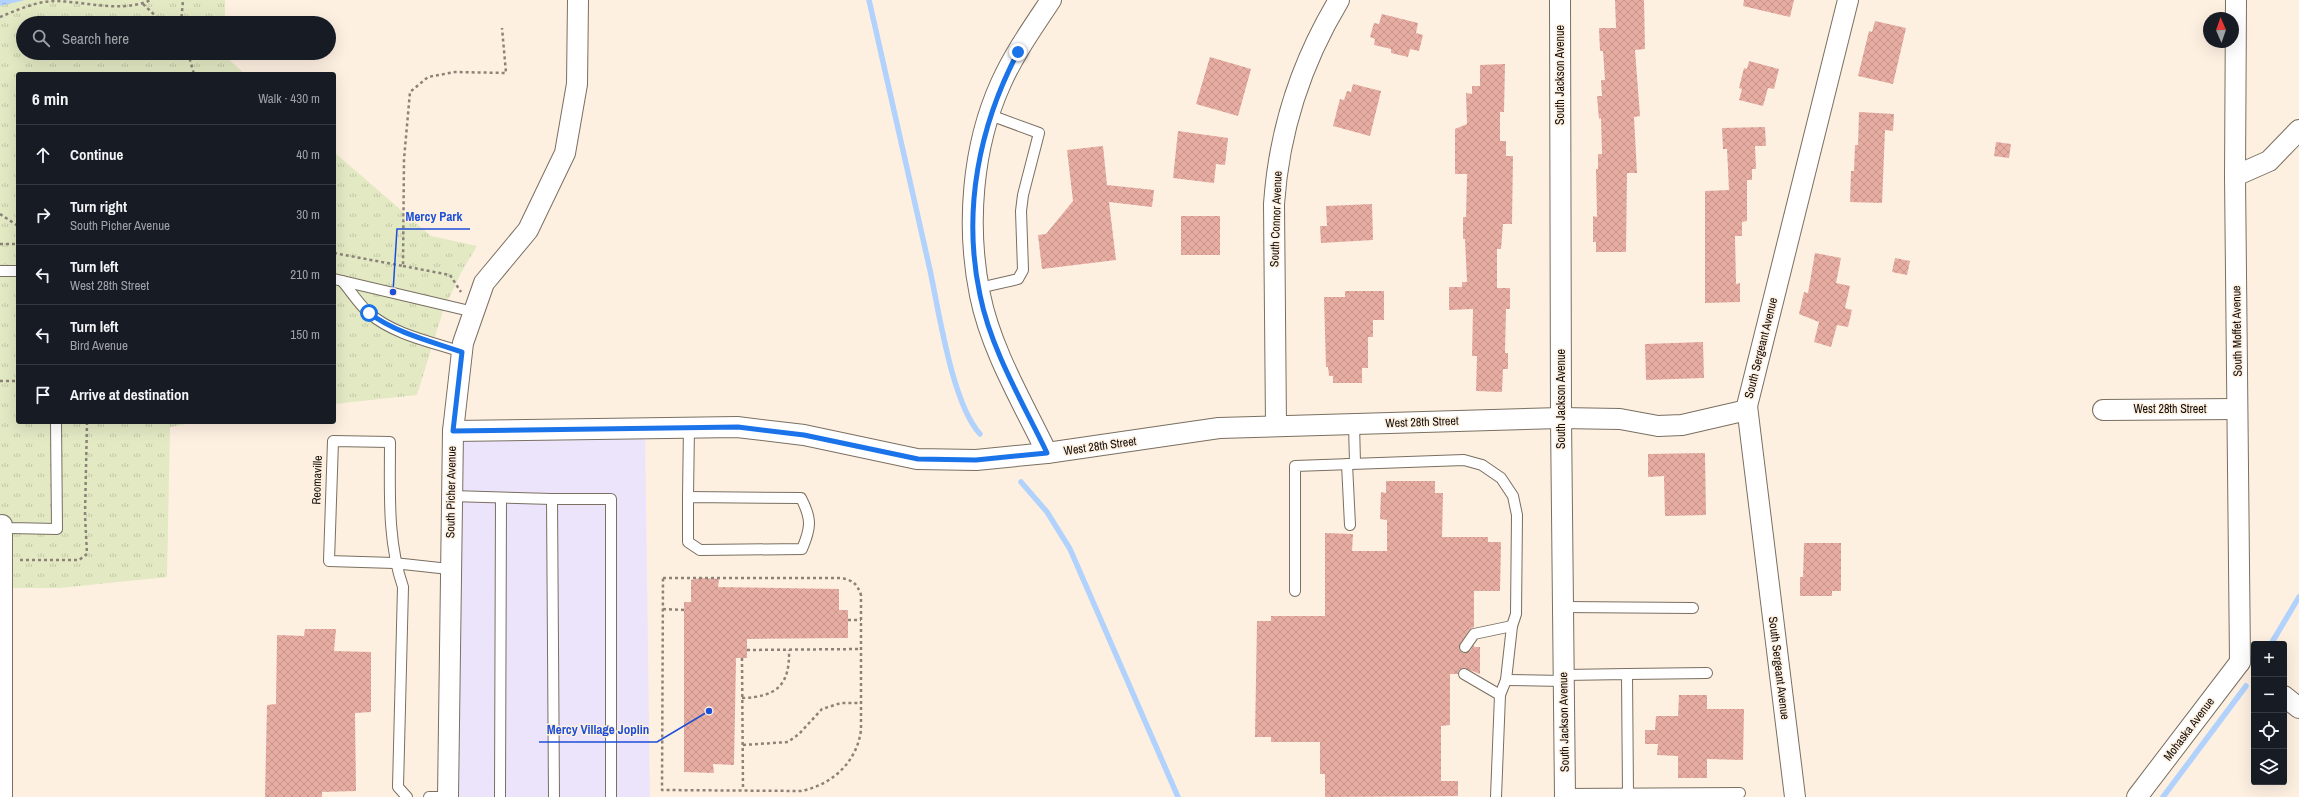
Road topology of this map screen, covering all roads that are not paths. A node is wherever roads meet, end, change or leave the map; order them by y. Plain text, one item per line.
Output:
1 (578, 0) edge
2 (1050, 0) edge
3 (1339, 0) edge
4 (1560, 0) edge
5 (1848, 0) edge
6 (2236, 0) edge
7 (990, 115) junction
8 (2299, 130) edge
9 (2235, 176) junction
10 (0, 271) edge
11 (16, 271) edge
12 (338, 280) edge
13 (979, 288) junction
14 (474, 312) junction
15 (462, 352) junction
16 (2237, 409) junction
17 (1748, 410) junction
18 (2103, 410) dead end
19 (1561, 418) junction
20 (56, 424) edge
21 (1354, 424) junction
22 (688, 426) junction
23 (1276, 426) junction
24 (453, 431) junction
25 (1047, 453) junction
26 (1351, 463) junction
27 (451, 496) junction
28 (688, 497) junction
29 (501, 498) junction
30 (552, 500) junction
31 (1, 524) edge
32 (1350, 525) dead end
33 (394, 563) junction
34 (449, 569) junction
35 (1295, 591) dead end
36 (1563, 607) junction
37 (1693, 608) dead end
38 (1512, 626) junction
39 (1465, 647) dead end
40 (2247, 667) edge
41 (1707, 673) dead end
42 (1464, 674) dead end
43 (1627, 674) junction
44 (1564, 678) junction
45 (1506, 680) junction
46 (1500, 695) junction
47 (2287, 698) edge
48 (2299, 708) edge
49 (1, 719) edge
50 (1740, 793) dead end
51 (1628, 794) junction
52 (1565, 796) edge
53 (2, 797) edge
54 (407, 797) edge
55 (429, 797) edge
56 (448, 797) edge
57 (500, 797) edge
58 (554, 797) edge
59 (611, 797) edge
60 (1496, 797) edge
61 (1795, 797) edge
62 (2137, 797) edge

1 - 14 street, South Picher Avenue
2 - 7 street
3 - 23 street, South Connor Avenue
4 - 19 street, South Jackson Avenue
5 - 17 street, South Sergeant Avenue
6 - 9 street, South Moffet Avenue
7 - 13 street
7 - 13 lane
8 - 9 street
9 - 16 street, South Moffet Avenue
10 - 11 lane
12 - 14 lane
12 - 15 lane
13 - 25 street
14 - 15 street, South Picher Avenue
15 - 24 street, South Picher Avenue
16 - 18 street, West 28th Street
16 - 40 street, South Moffet Avenue
17 - 19 street, West 28th Street
17 - 61 street, South Sergeant Avenue
19 - 21 street, West 28th Street
19 - 36 street, South Jackson Avenue
20 - 31 lane
21 - 23 street, West 28th Street
21 - 26 lane
22 - 24 street, West 28th Street
22 - 25 street, West 28th Street
22 - 28 lane
23 - 25 street, West 28th Street
24 - 27 street, South Picher Avenue
26 - 32 lane
26 - 35 lane
26 - 38 lane
27 - 29 lane
27 - 34 street, South Picher Avenue
28 - 28 lane
29 - 30 lane
29 - 57 lane
30 - 58 lane
30 - 59 lane
31 - 49 street
33 - 33 lane, Reomaville
33 - 34 lane, Reomaville
33 - 54 lane, Reomaville
34 - 56 street, South Picher Avenue
36 - 37 lane
36 - 44 street, South Jackson Avenue
38 - 39 lane
38 - 45 lane
40 - 62 street, Mohaska Avenue
41 - 43 lane
42 - 46 lane
43 - 44 lane
43 - 51 lane
44 - 45 lane
44 - 52 street, South Jackson Avenue
45 - 46 lane
46 - 60 lane
47 - 48 street
49 - 53 street
50 - 51 lane
51 - 52 lane
55 - 56 lane

